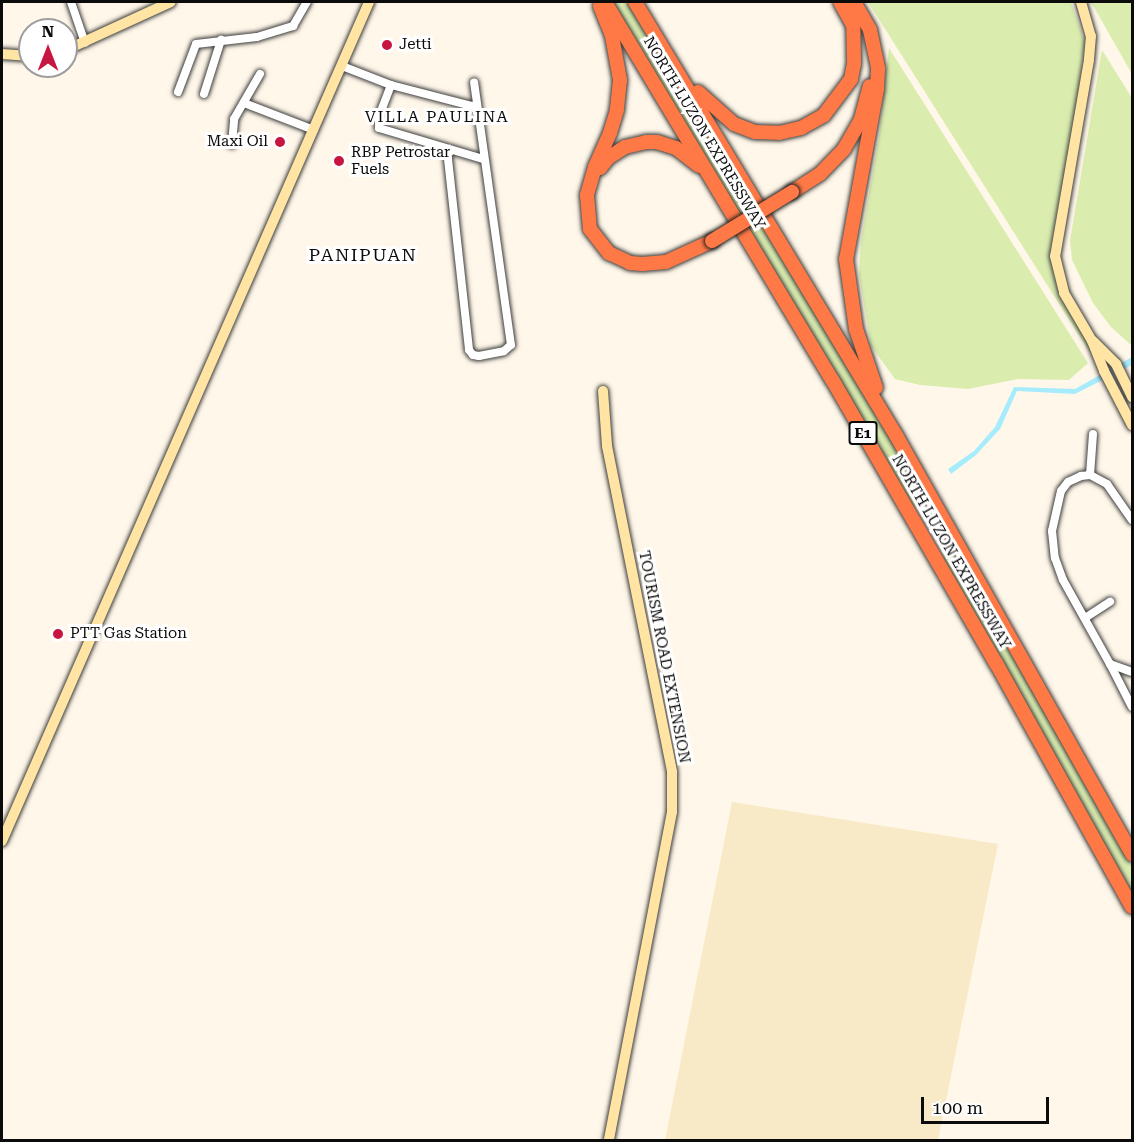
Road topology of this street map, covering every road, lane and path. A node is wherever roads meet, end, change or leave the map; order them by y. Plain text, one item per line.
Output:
1 (71, 2) edge
2 (171, 2) edge
3 (307, 2) edge
4 (369, 2) edge
5 (599, 2) edge
6 (605, 2) edge
7 (635, 2) edge
8 (840, 2) edge
9 (1081, 2) edge
10 (852, 3) edge
11 (221, 40) junction
12 (85, 43) junction
13 (78, 46) edge
14 (2, 54) edge
15 (18, 55) edge
16 (674, 62) junction
17 (342, 66) junction
18 (260, 74) dead end
19 (474, 83) dead end
20 (391, 85) junction
21 (178, 92) dead end
22 (204, 94) dead end
23 (244, 104) junction
24 (477, 111) junction
25 (314, 130) junction
26 (232, 144) dead end
27 (447, 150) junction
28 (483, 159) junction
29 (588, 185) junction
30 (728, 203) junction
31 (1092, 341) junction
32 (603, 391) dead end
33 (1132, 397) edge
34 (1132, 424) edge
35 (1093, 434) dead end
36 (897, 437) junction
37 (1090, 475) junction
38 (1132, 520) edge
39 (1110, 602) dead end
40 (1084, 618) junction
41 (1110, 664) junction
42 (1132, 672) edge
43 (1132, 707) edge
44 (2, 841) edge
45 (1132, 854) edge
46 (1132, 907) edge
47 (609, 1140) edge

1 - 12 street
2 - 12 main road
3 - 11 street
4 - 17 main road
5 - 29 highway
6 - 30 highway, NORTH LUZON EXPRESSWAY / E1
7 - 16 highway, NORTH LUZON EXPRESSWAY / E1
8 - 16 highway
9 - 31 main road
10 - 29 highway, bridge
10 - 36 highway
11 - 21 street
11 - 22 street
12 - 13 main road
14 - 15 main road
16 - 36 highway, NORTH LUZON EXPRESSWAY / E1
17 - 20 street
17 - 25 main road
18 - 23 street
19 - 24 street
20 - 24 street
20 - 27 street
23 - 25 street
23 - 26 street
24 - 28 street
25 - 44 main road
27 - 28 street
27 - 28 street
29 - 30 highway
30 - 46 highway, NORTH LUZON EXPRESSWAY / E1
31 - 33 main road
31 - 34 main road
32 - 47 main road, TOURISM ROAD EXTENSION
35 - 37 street
36 - 45 highway, NORTH LUZON EXPRESSWAY / E1
37 - 38 street
37 - 40 street
39 - 40 street
40 - 41 street
41 - 42 street
41 - 43 street

